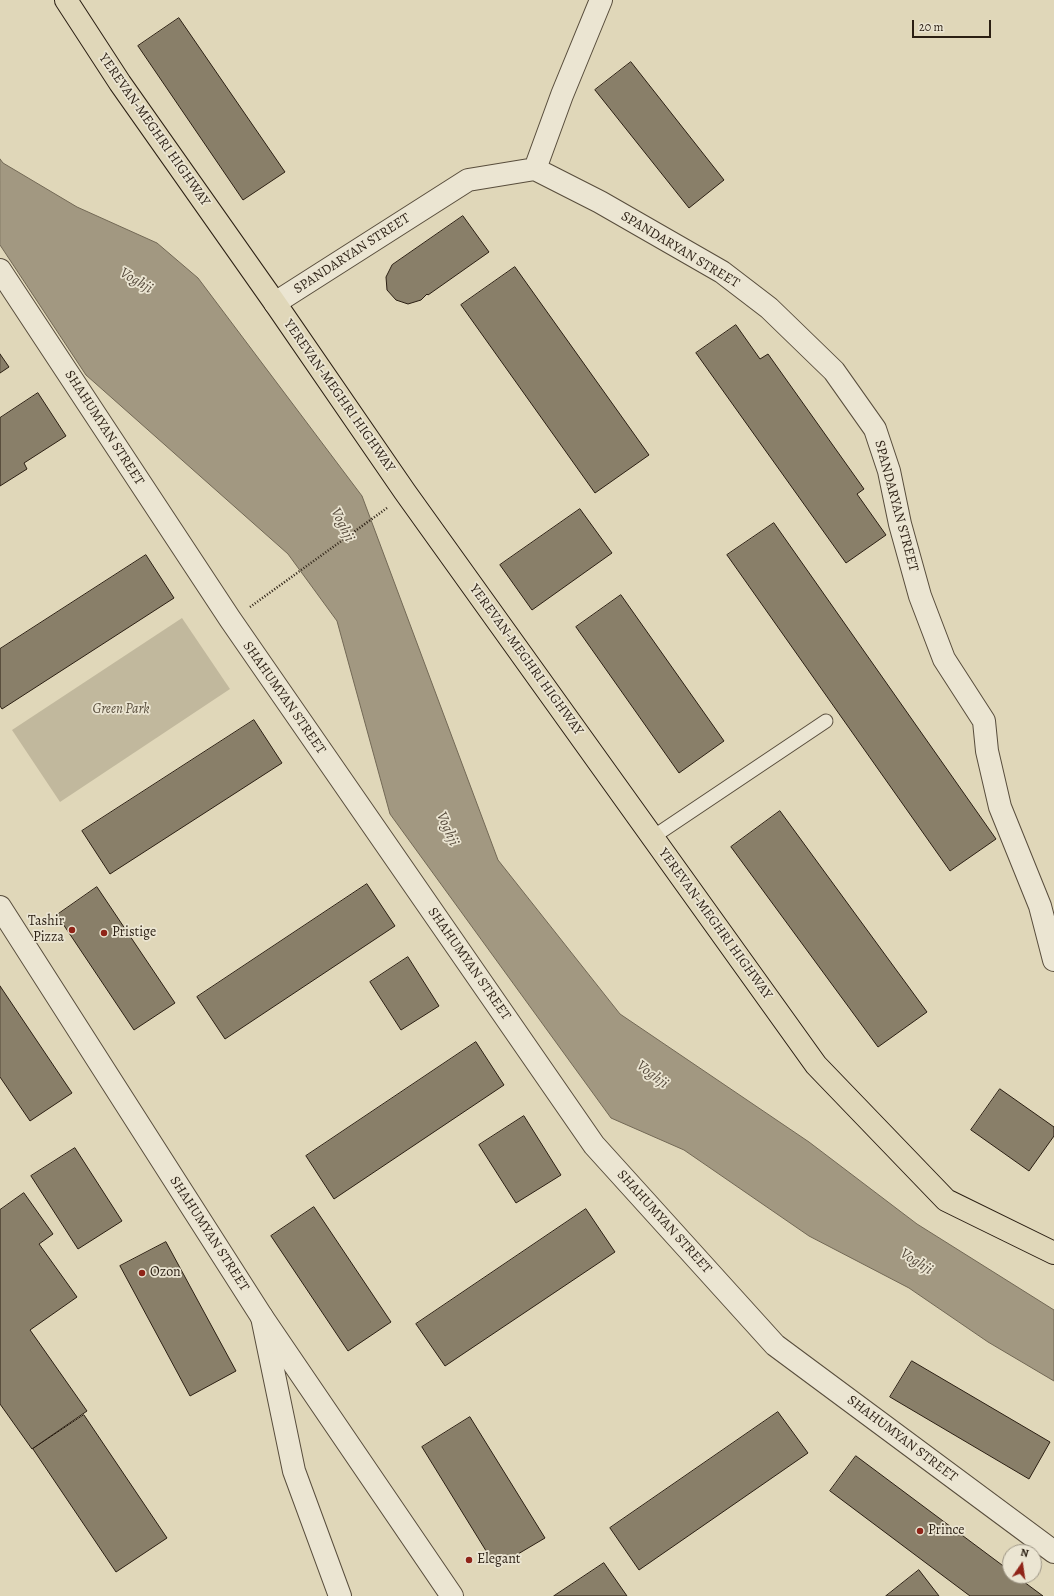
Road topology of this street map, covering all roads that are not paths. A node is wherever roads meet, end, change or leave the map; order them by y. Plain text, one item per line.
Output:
1 (66, 0) edge
2 (601, 0) edge
3 (535, 169) junction
4 (0, 270) edge
5 (275, 303) junction
6 (826, 721) dead end
7 (653, 837) junction
8 (0, 907) edge
9 (1054, 960) edge
10 (1054, 1253) edge
11 (262, 1317) junction
12 (1054, 1552) edge
13 (340, 1596) edge
14 (452, 1596) edge

1 - 5 highway, YEREVAN-MEGHRI HIGHWAY
2 - 3 street
3 - 5 street, SPANDARYAN STREET
3 - 9 street, SPANDARYAN STREET
4 - 12 street, SHAHUMYAN STREET
5 - 7 highway, YEREVAN-MEGHRI HIGHWAY
6 - 7 lane
7 - 10 highway, YEREVAN-MEGHRI HIGHWAY
8 - 11 street, SHAHUMYAN STREET
11 - 13 street, SHAHUMYAN STREET
11 - 14 street

